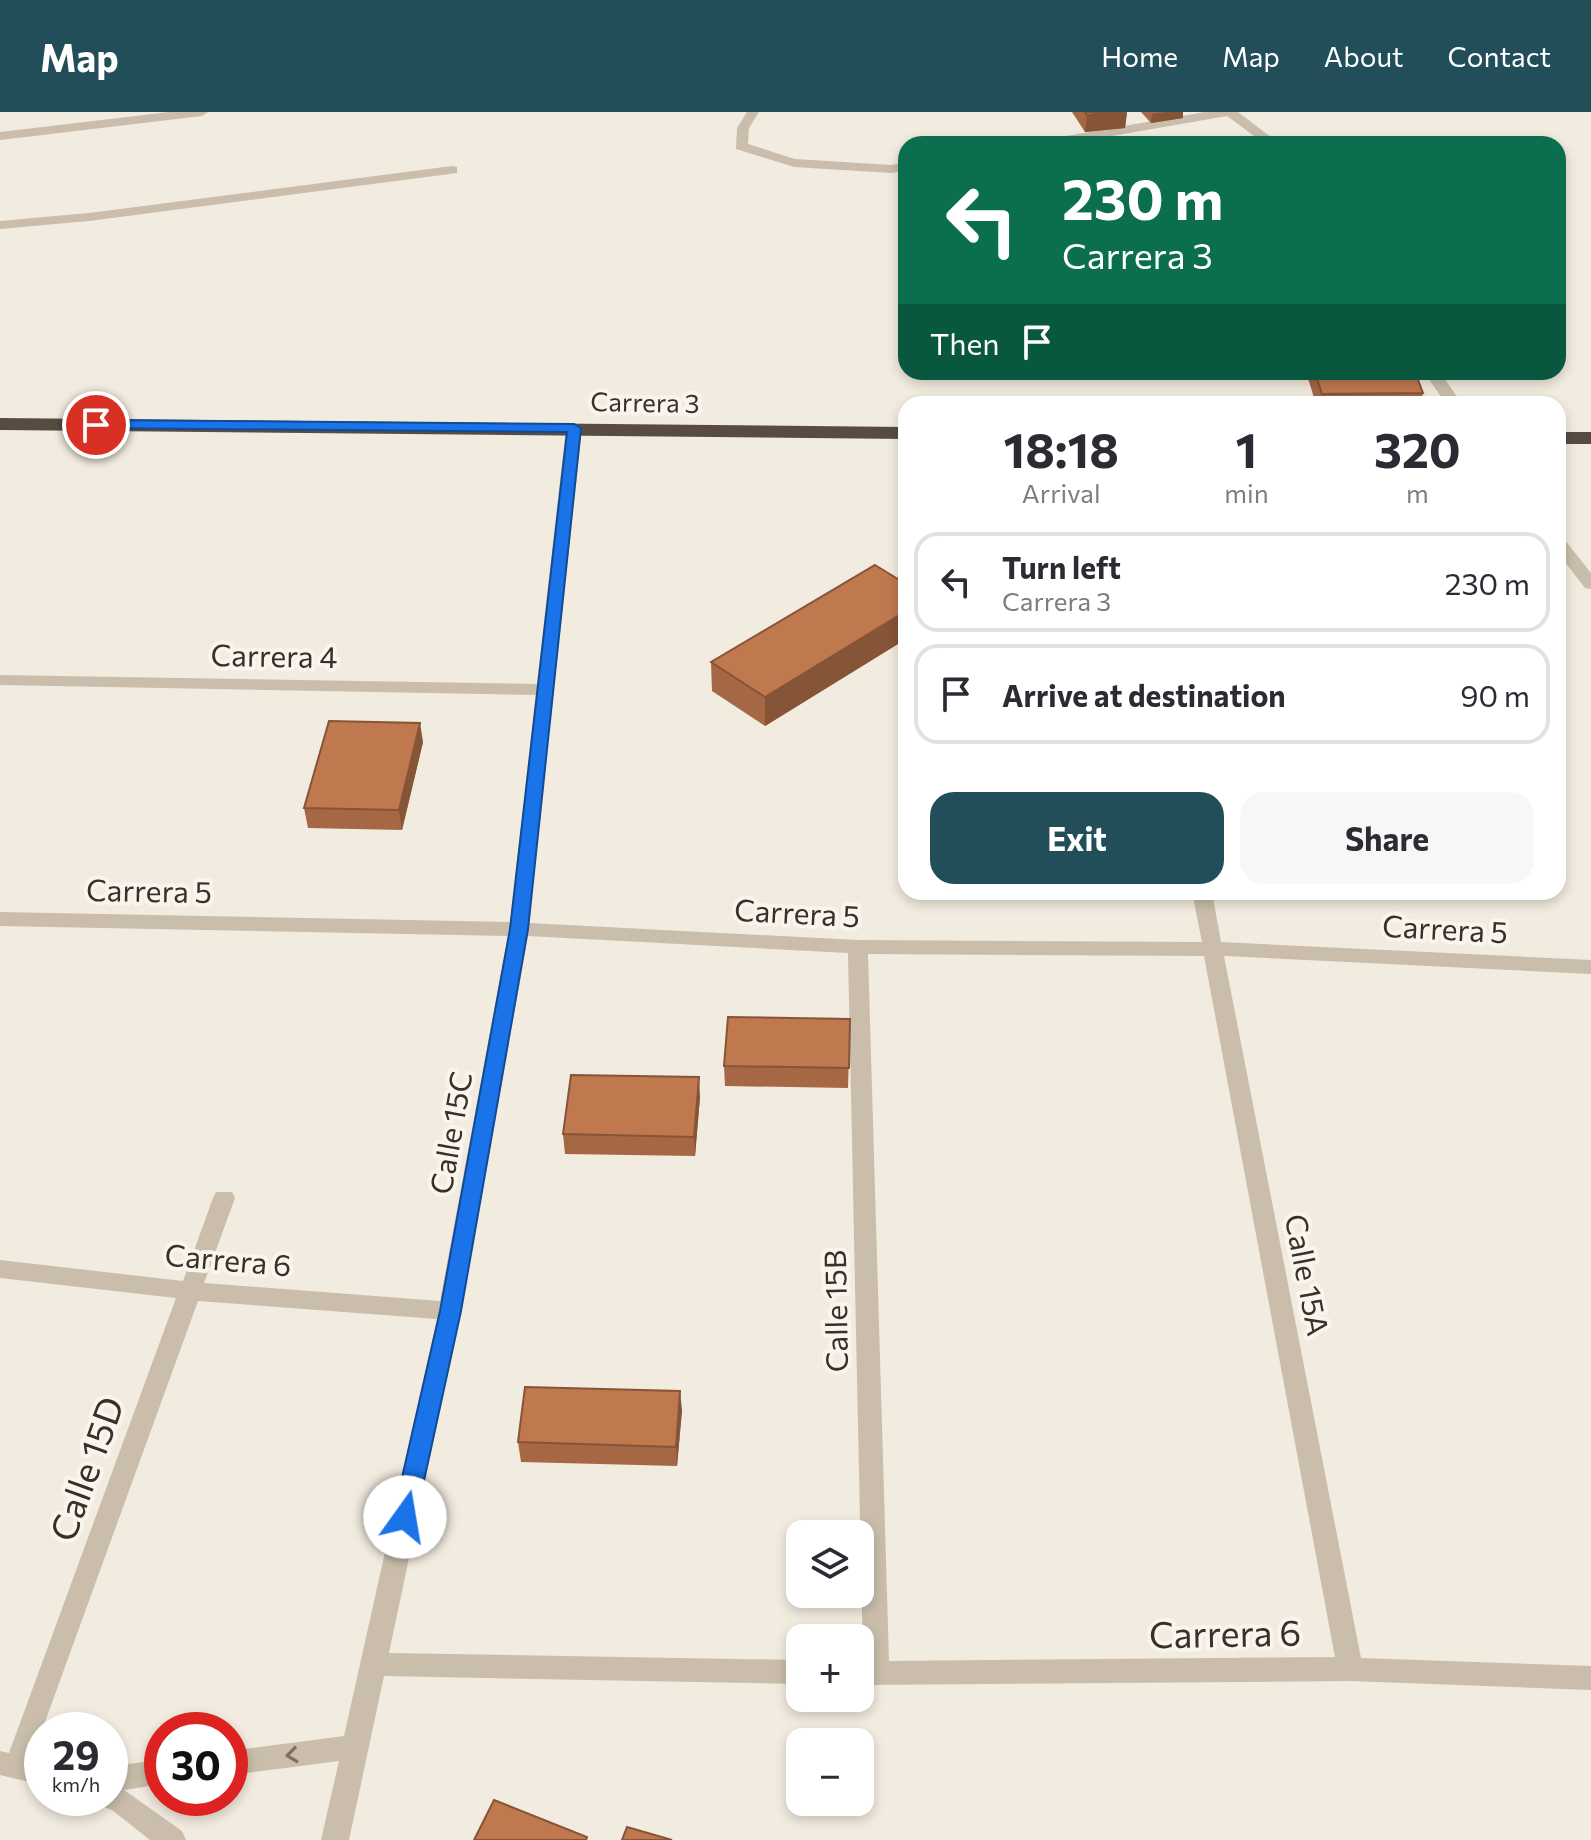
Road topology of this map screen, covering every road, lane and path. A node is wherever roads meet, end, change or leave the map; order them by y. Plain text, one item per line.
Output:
1 (202, 112) edge
2 (753, 112) edge
3 (1229, 112) edge
4 (0, 136) edge
5 (1090, 136) edge
6 (1262, 136) edge
7 (898, 168) edge
8 (452, 170) dead end
9 (0, 225) edge
10 (0, 424) edge
11 (574, 428) junction
12 (898, 433) edge
13 (1566, 438) edge
14 (1591, 438) edge
15 (1566, 552) edge
16 (1591, 584) edge
17 (0, 680) edge
18 (547, 690) junction
19 (1204, 900) edge
20 (0, 919) edge
21 (519, 929) junction
22 (858, 947) junction
23 (1215, 949) junction
24 (1591, 967) edge
25 (224, 1198) dead end
26 (0, 1269) edge
27 (191, 1291) junction
28 (450, 1311) junction
29 (867, 1624) edge
30 (372, 1664) junction
31 (1350, 1669) junction
32 (786, 1672) edge
33 (874, 1673) edge
34 (1591, 1678) edge
35 (354, 1747) junction
36 (248, 1761) edge
37 (20, 1767) edge
38 (128, 1806) edge
39 (172, 1840) edge
40 (335, 1840) edge

1 - 4 street
2 - 7 street
3 - 5 street
3 - 6 street
8 - 9 street
10 - 11 highway, Carrera 3
11 - 12 highway, Carrera 3
11 - 18 street, Calle 15C
13 - 14 highway
15 - 16 street
17 - 18 street, Carrera 4
18 - 21 street, Calle 15C
19 - 23 street, Calle 15A
20 - 21 street, Carrera 5
21 - 22 street, Carrera 5
21 - 28 street, Calle 15C
22 - 23 street, Carrera 5
22 - 29 street, Calle 15B
23 - 24 street, Carrera 5
23 - 31 street, Calle 15A
25 - 27 street, Calle 15D
26 - 27 street, Carrera 6
27 - 28 street, Carrera 6
27 - 37 street, Calle 15D
28 - 30 street, Calle 15C
30 - 32 street
30 - 35 street, Calle 15C
31 - 33 street, Carrera 6
31 - 34 street, Carrera 6
35 -> 36 street
35 - 40 street, Calle 15C
38 - 39 street

